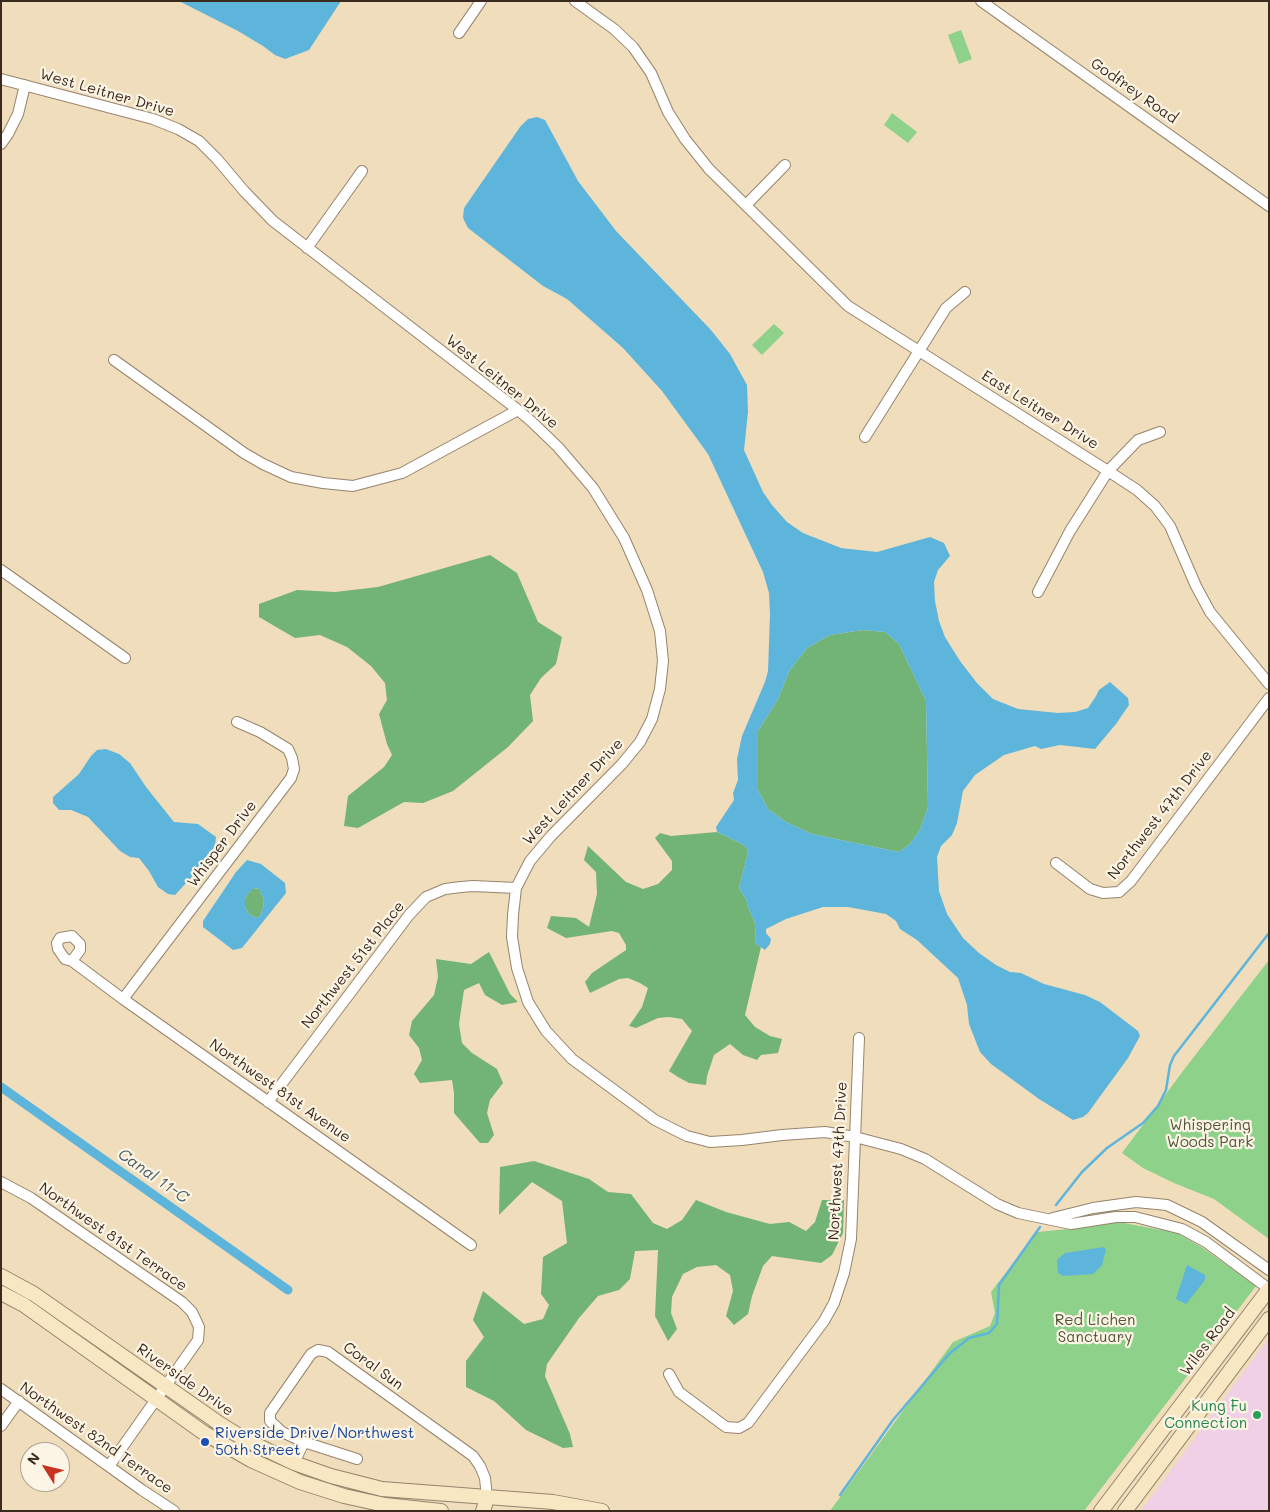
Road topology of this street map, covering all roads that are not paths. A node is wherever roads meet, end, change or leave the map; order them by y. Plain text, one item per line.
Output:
1 (481, 1) edge
2 (575, 1) edge
3 (981, 1) edge
4 (458, 33) dead end
5 (1, 80) edge
6 (25, 85) junction
7 (1, 144) edge
8 (785, 165) dead end
9 (362, 171) dead end
10 (746, 205) junction
11 (1269, 206) edge
12 (307, 248) junction
13 (965, 292) dead end
14 (918, 351) junction
15 (114, 360) dead end
16 (518, 410) junction
17 (1160, 432) dead end
18 (865, 437) dead end
19 (1108, 471) junction
20 (1, 570) edge
21 (1038, 592) dead end
22 (125, 658) dead end
23 (1269, 684) edge
24 (1269, 698) edge
25 (237, 722) dead end
26 (1056, 863) dead end
27 (516, 888) junction
28 (72, 961) dead end
29 (123, 999) junction
30 (859, 1038) dead end
31 (268, 1102) junction
32 (854, 1137) junction
33 (1, 1182) edge
34 (1050, 1219) junction
35 (471, 1245) dead end
36 (1269, 1270) edge
37 (1, 1276) edge
38 (1269, 1289) edge
39 (1, 1293) edge
40 (1269, 1319) edge
41 (669, 1374) dead end
42 (166, 1386) junction
43 (1, 1389) edge
44 (157, 1399) junction
45 (19, 1401) junction
46 (1, 1426) edge
47 (304, 1442) junction
48 (356, 1459) dead end
49 (294, 1463) junction
50 (109, 1466) junction
51 (486, 1506) edge
52 (174, 1511) edge
53 (441, 1511) edge
54 (602, 1511) edge
55 (1101, 1511) edge
56 (1125, 1511) edge

1 - 4 street
2 - 10 street, East Leitner Drive
3 - 11 street, Godfrey Road
5 - 6 street, West Leitner Drive
6 - 7 street
6 - 12 street, West Leitner Drive
8 - 10 street
9 - 12 street
10 - 14 street, East Leitner Drive
12 - 16 street, West Leitner Drive
13 - 14 street
14 - 18 street
14 - 19 street, East Leitner Drive
15 - 16 street
16 - 27 street, West Leitner Drive
17 - 19 street
19 - 21 street
19 - 23 street, East Leitner Drive
20 - 22 street
24 - 26 street, Northwest 47th Drive
25 - 29 street, Whisper Drive
27 - 31 street, Northwest 51st Place
27 - 32 street, West Leitner Drive
28 - 29 street, Northwest 81st Avenue
29 - 31 street, Northwest 81st Avenue
30 - 32 street, Northwest 47th Drive
31 - 35 street, Northwest 81st Avenue
32 - 34 street, West Leitner Drive
32 - 41 street, Northwest 47th Drive
33 - 42 street, Northwest 81st Terrace
34 - 36 street, West Leitner Drive
34 - 38 street, West Leitner Drive
37 - 42 street, Riverside Drive
38 - 55 street, Wiles Road
39 - 44 street, Riverside Drive
40 - 56 street
42 - 44 street
42 - 49 street, Riverside Drive
43 - 45 street, Northwest 82nd Terrace
44 - 50 street
44 - 53 street, Riverside Drive
45 - 46 street
45 - 50 street, Northwest 82nd Terrace
47 - 48 street, Coral Sun
47 - 49 street
47 - 51 street, Coral Sun
49 - 51 street, Riverside Drive
50 - 52 street, Northwest 82nd Terrace
51 - 54 street, Riverside Drive

